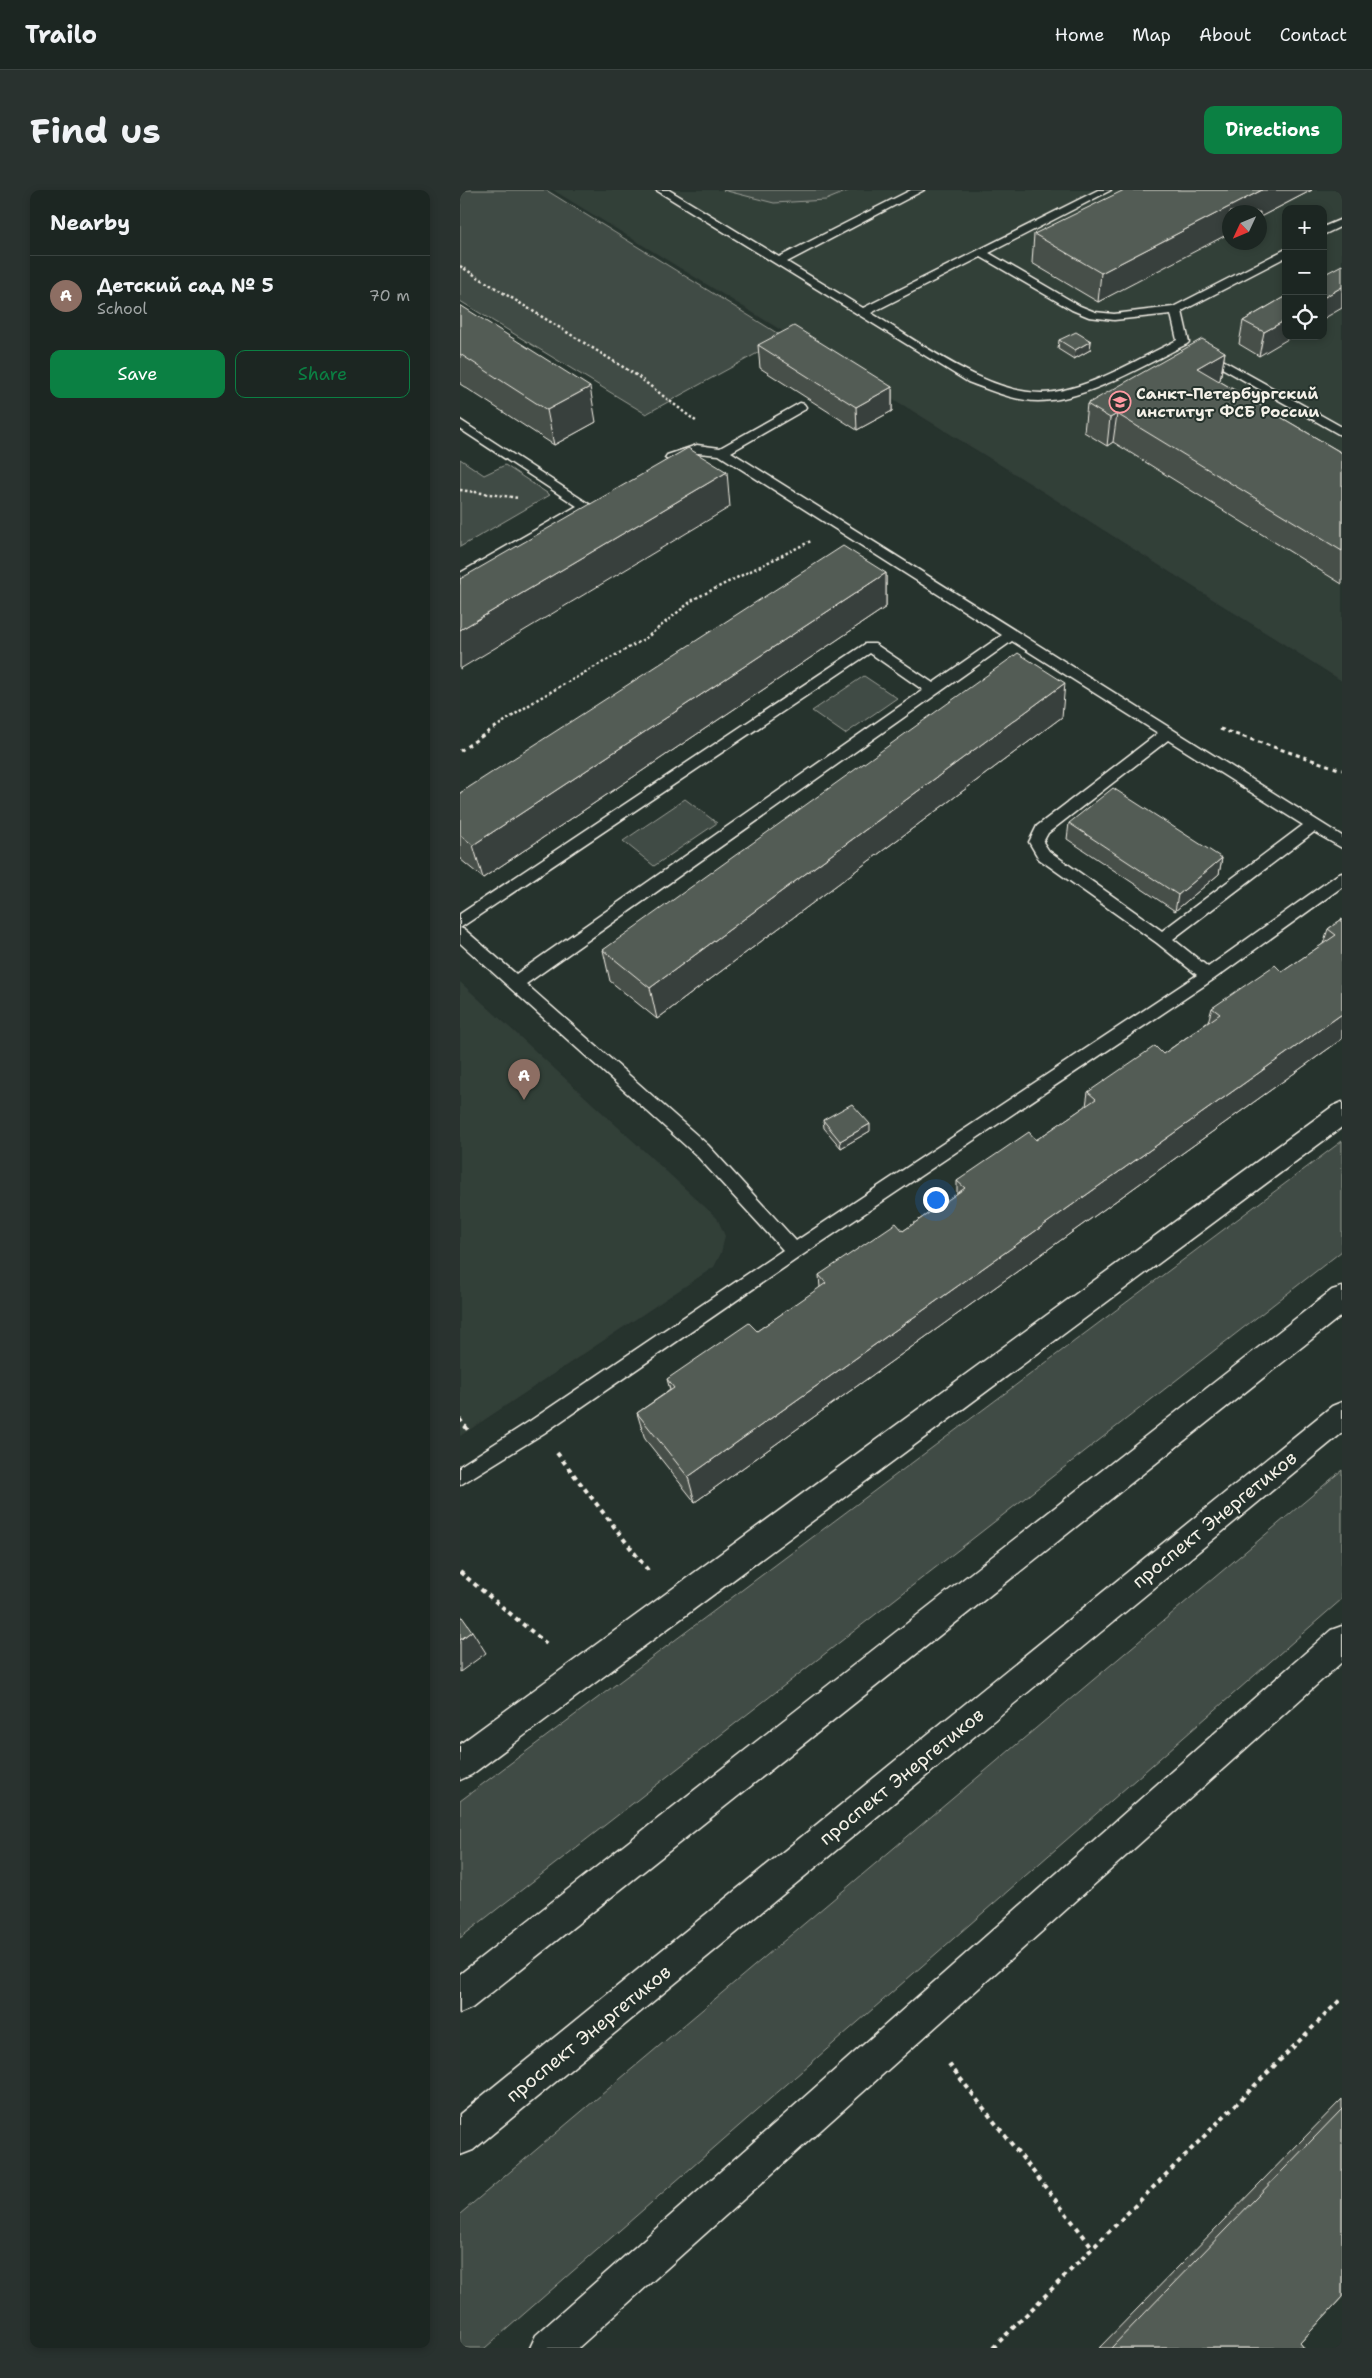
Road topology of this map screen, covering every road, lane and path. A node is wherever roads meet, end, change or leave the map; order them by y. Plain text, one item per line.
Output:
1 (661, 190) edge
2 (920, 190) edge
3 (1106, 190) edge
4 (1342, 222) edge
5 (1327, 230) edge
6 (981, 253) junction
7 (1282, 254) edge
8 (779, 261) junction
9 (460, 266) edge
10 (1176, 310) junction
11 (864, 312) junction
12 (1183, 342) junction
13 (800, 407) dead end
14 (460, 424) edge
15 (1342, 432) edge
16 (717, 450) junction
17 (658, 465) edge
18 (840, 526) junction
19 (460, 578) edge
20 (1013, 634) junction
21 (933, 690) junction
22 (1211, 726) dead end
23 (1169, 732) junction
24 (460, 751) edge
25 (1342, 770) edge
26 (1313, 824) junction
27 (1342, 843) edge
28 (1342, 879) edge
29 (460, 922) edge
30 (460, 934) edge
31 (1162, 939) junction
32 (1208, 975) junction
33 (515, 982) junction
34 (1342, 1113) edge
35 (795, 1251) junction
36 (1342, 1299) edge
37 (1342, 1414) edge
38 (537, 1426) junction
39 (460, 1476) edge
40 (460, 1572) edge
41 (650, 1573) dead end
42 (1342, 1641) edge
43 (548, 1645) dead end
44 (460, 1764) edge
45 (460, 1996) edge
46 (1342, 1998) edge
47 (949, 2064) dead end
48 (460, 2137) edge
49 (1093, 2248) junction
50 (549, 2348) edge
51 (993, 2348) edge

1 - 8 lane
2 - 8 lane
3 - 6 lane
4 - 5 lane
6 - 10 lane
6 - 11 lane
7 - 10 lane
8 - 11 lane
9 - 16 path
10 - 12 lane
11 - 12 lane
12 - 15 lane
13 - 16 lane
14 - 19 lane
16 - 17 lane
16 - 18 lane
18 - 20 lane
18 - 24 path
20 - 21 lane
20 - 23 lane
21 - 29 lane
21 - 33 lane
22 - 25 path
23 - 26 lane
23 - 31 lane
26 - 27 lane
26 - 31 lane
28 - 32 lane
30 - 33 lane
31 - 32 lane
32 - 35 lane
33 - 35 lane
34 - 44 main road
35 - 38 lane
36 - 45 main road
37 - 48 main road, проспект Энергетиков
38 - 39 lane
38 - 41 path
40 - 43 path
42 - 50 main road
46 - 49 path
47 - 49 path
49 - 51 path

